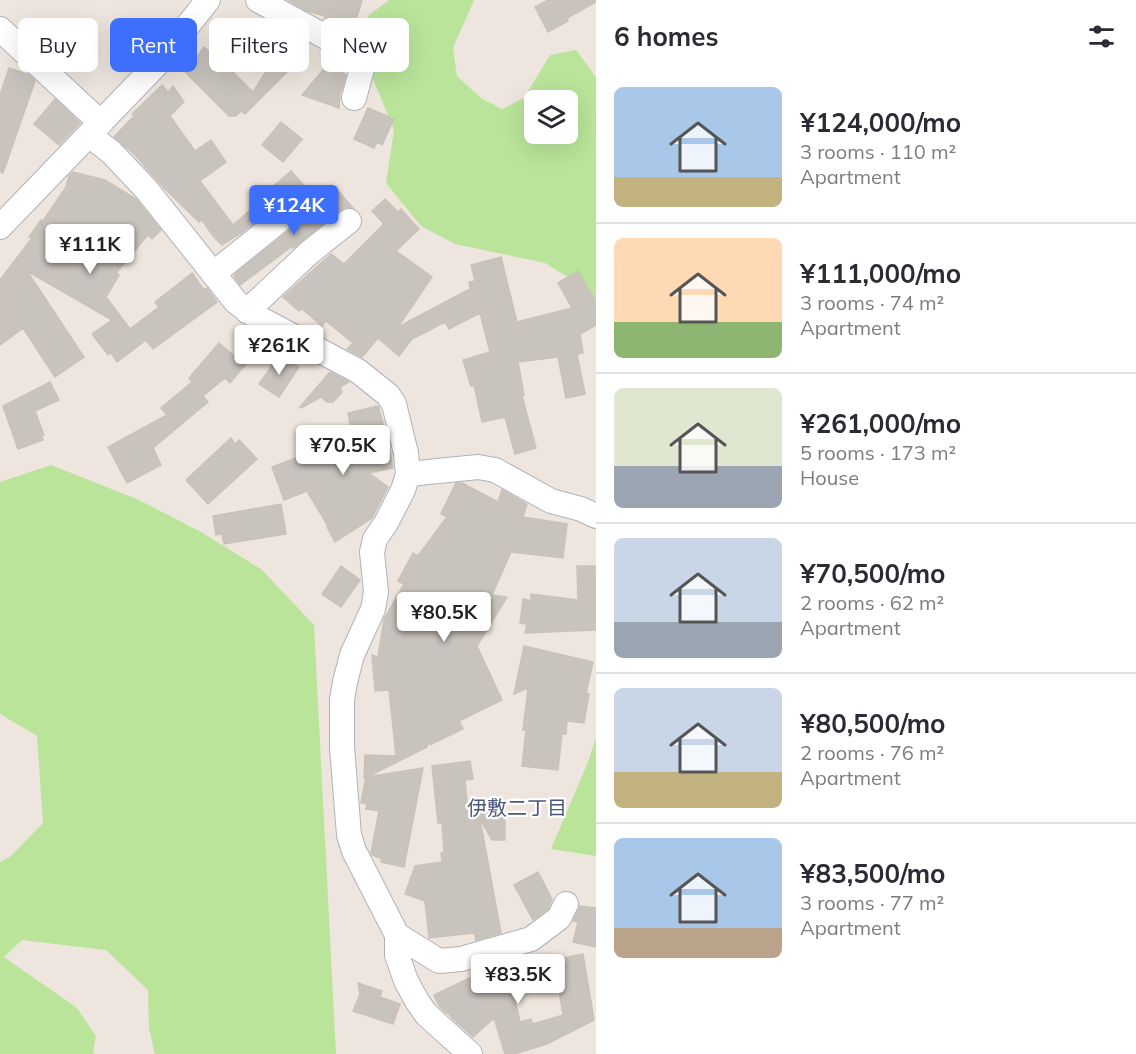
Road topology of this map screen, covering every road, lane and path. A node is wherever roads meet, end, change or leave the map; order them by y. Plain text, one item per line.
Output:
1 (208, 0) edge
2 (258, 0) edge
3 (0, 29) edge
4 (354, 98) dead end
5 (95, 129) junction
6 (302, 203) dead end
7 (349, 221) dead end
8 (0, 227) edge
9 (213, 274) junction
10 (247, 310) junction
11 (408, 474) junction
12 (596, 516) edge
13 (566, 904) dead end
14 (397, 935) junction
15 (470, 1054) edge

1 - 5 street
2 - 4 street
3 - 5 street
5 - 8 street
5 - 9 street
6 - 9 street
7 - 10 street
9 - 10 street
10 - 11 street
11 - 12 street
11 - 14 street
13 - 14 street
14 - 15 street

